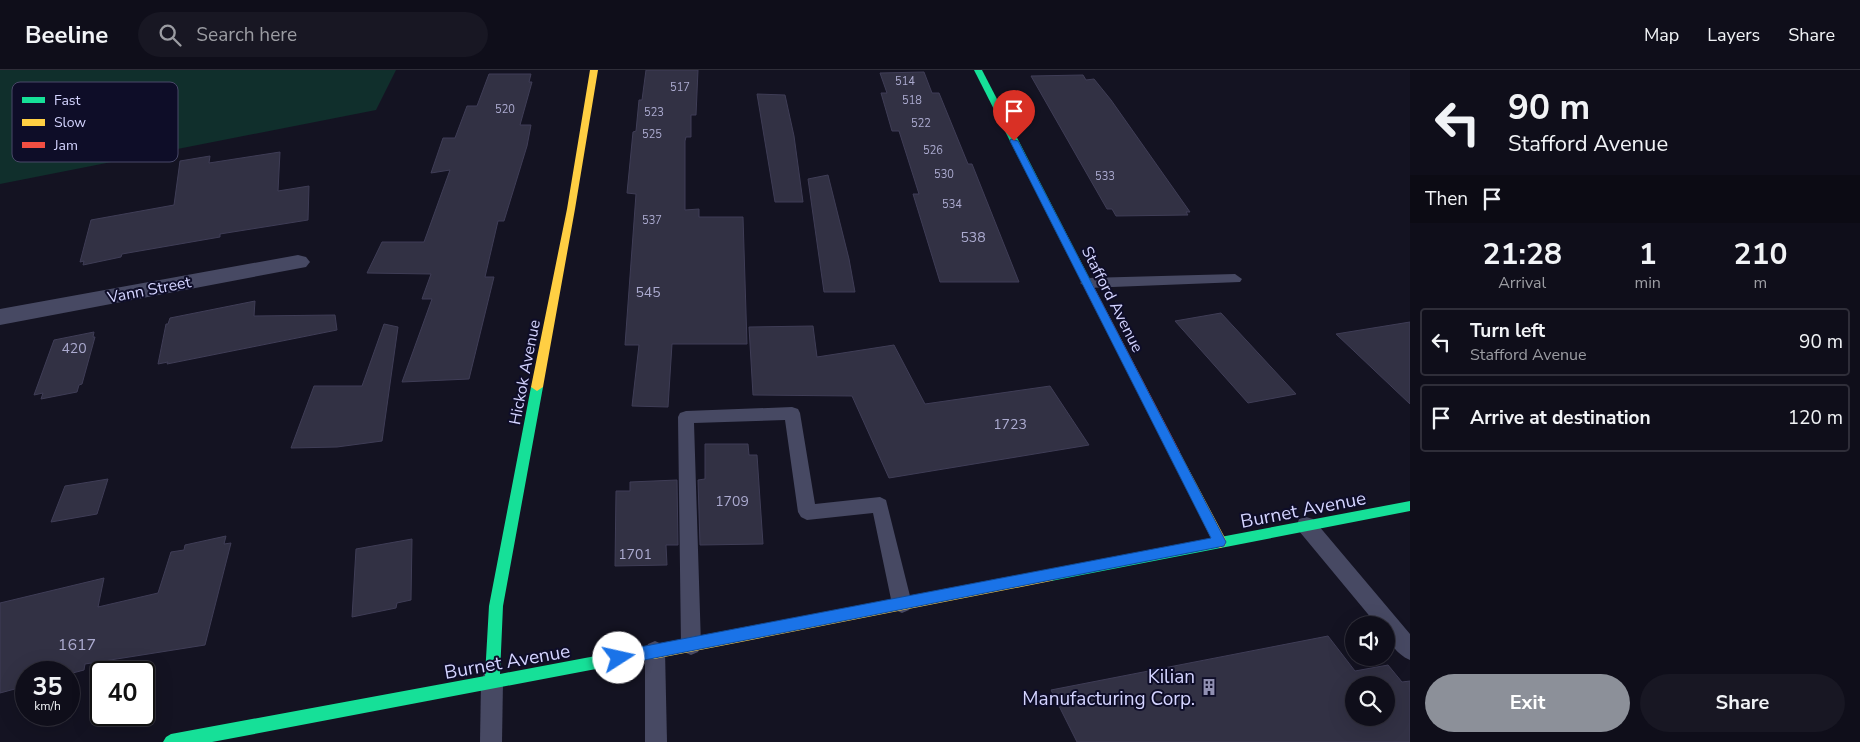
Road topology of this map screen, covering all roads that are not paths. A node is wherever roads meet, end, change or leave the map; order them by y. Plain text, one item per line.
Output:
1 (594, 70) edge
2 (978, 70) edge
3 (298, 262) dead end
4 (1235, 279) dead end
5 (1087, 283) junction
6 (0, 317) edge
7 (1410, 506) edge
8 (1306, 526) junction
9 (1220, 542) junction
10 (902, 604) junction
11 (691, 645) junction
12 (1410, 650) edge
13 (655, 651) junction
14 (492, 681) junction
15 (274, 732) edge
16 (171, 742) edge
17 (492, 742) edge
18 (656, 742) edge

1 - 14 street, Hickok Avenue
2 - 5 street, Stafford Avenue
3 - 6 street, Vann Street
4 - 5 lane
5 - 9 street, Stafford Avenue
7 - 8 street, Burnet Avenue
8 - 9 street, Burnet Avenue
8 - 12 lane
9 - 10 street, Burnet Avenue
10 - 11 street, Burnet Avenue
10 - 11 lane
11 - 13 street, Burnet Avenue
13 - 14 street, Burnet Avenue
13 - 18 lane
14 - 15 street, Burnet Avenue
14 - 17 lane
15 - 16 street, Burnet Avenue

